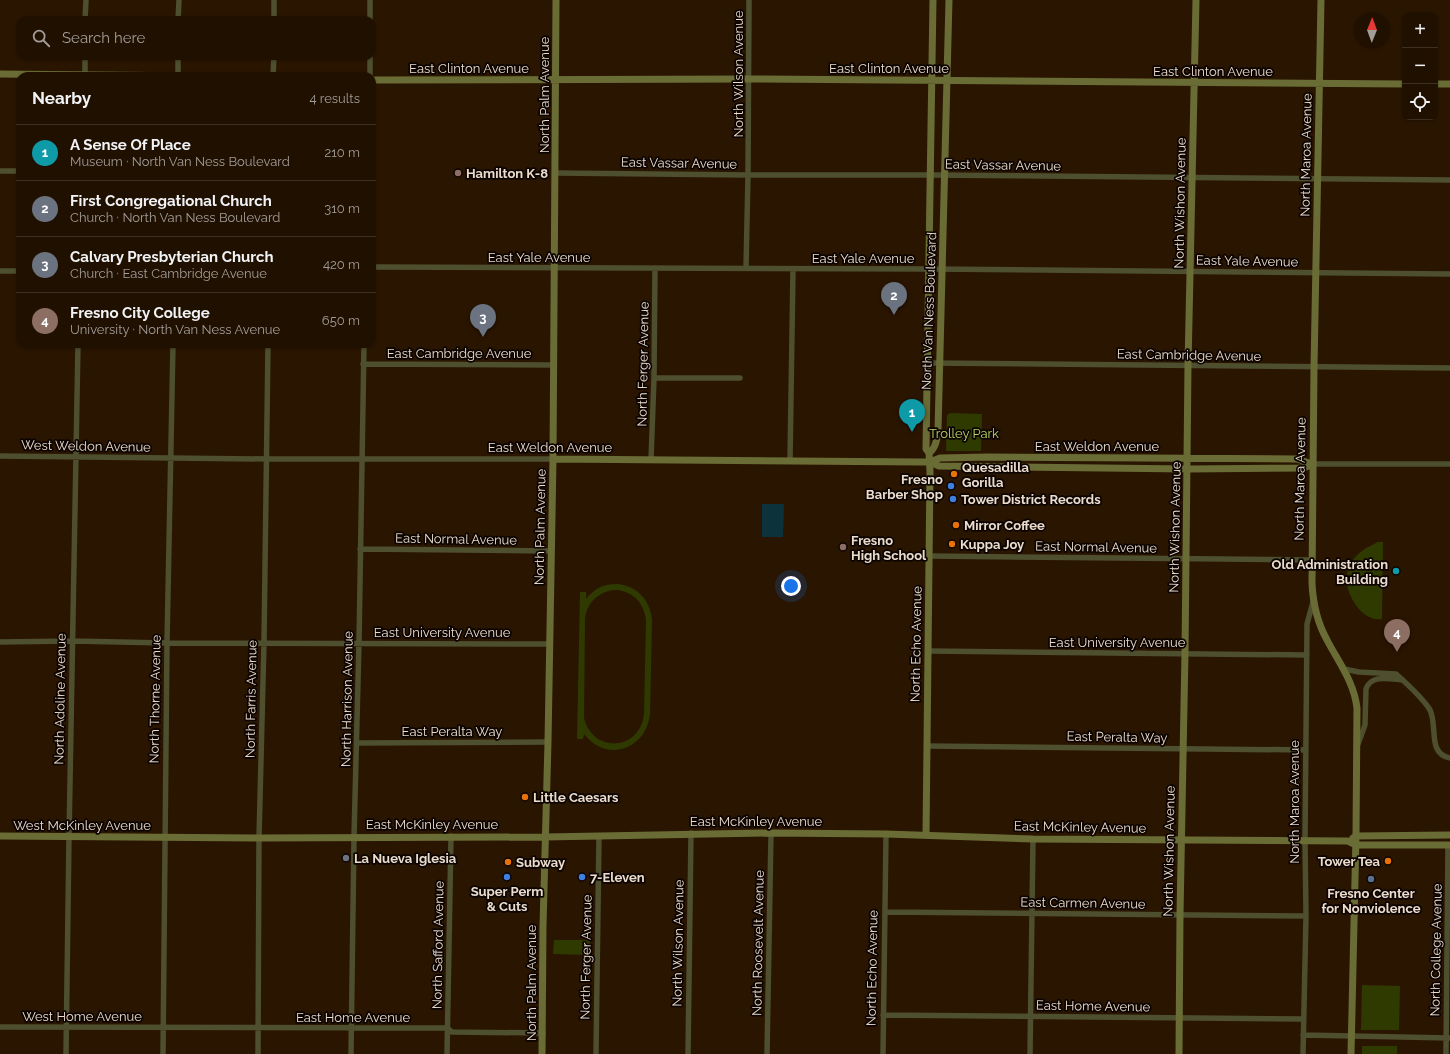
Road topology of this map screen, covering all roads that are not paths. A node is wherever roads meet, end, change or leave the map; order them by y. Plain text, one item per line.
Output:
1 (86, 0) edge
2 (179, 0) edge
3 (274, 0) edge
4 (370, 0) edge
5 (556, 0) edge
6 (749, 0) edge
7 (933, 0) edge
8 (949, 0) edge
9 (1196, 0) edge
10 (1321, 0) edge
11 (85, 16) edge
12 (178, 16) edge
13 (274, 16) edge
14 (370, 16) edge
15 (85, 60) edge
16 (178, 60) edge
17 (274, 60) edge
18 (370, 60) edge
19 (85, 72) edge
20 (178, 72) edge
21 (273, 72) edge
22 (370, 72) edge
23 (0, 74) edge
24 (16, 74) edge
25 (749, 79) junction
26 (376, 80) edge
27 (556, 80) junction
28 (932, 80) junction
29 (946, 80) junction
30 (1195, 83) junction
31 (1320, 84) junction
32 (1402, 84) edge
33 (1438, 84) edge
34 (1450, 84) edge
35 (0, 171) edge
36 (16, 171) edge
37 (555, 173) junction
38 (748, 175) junction
39 (931, 175) junction
40 (944, 175) junction
41 (1193, 178) junction
42 (1317, 178) junction
43 (1450, 180) edge
44 (376, 267) edge
45 (555, 268) junction
46 (656, 268) junction
47 (746, 268) junction
48 (929, 268) junction
49 (793, 269) junction
50 (943, 269) junction
51 (0, 271) edge
52 (16, 271) edge
53 (1191, 271) junction
54 (1316, 273) junction
55 (1450, 274) edge
56 (78, 348) edge
57 (173, 348) edge
58 (268, 348) edge
59 (364, 348) edge
60 (927, 363) junction
61 (363, 364) junction
62 (940, 364) junction
63 (554, 365) junction
64 (1188, 365) junction
65 (1314, 367) junction
66 (1450, 368) edge
67 (654, 378) junction
68 (740, 378) dead end
69 (929, 453) junction
70 (0, 456) edge
71 (76, 457) junction
72 (171, 458) junction
73 (1038, 458) junction
74 (1110, 458) junction
75 (1188, 458) junction
76 (363, 459) junction
77 (553, 459) junction
78 (267, 460) junction
79 (652, 460) junction
80 (790, 461) junction
81 (930, 462) junction
82 (1312, 464) junction
83 (1450, 464) edge
84 (1038, 467) junction
85 (1110, 468) junction
86 (1188, 469) junction
87 (360, 549) junction
88 (551, 551) junction
89 (929, 556) junction
90 (1187, 559) junction
91 (1311, 560) junction
92 (1313, 602) junction
93 (72, 640) junction
94 (0, 642) edge
95 (264, 642) junction
96 (167, 643) junction
97 (359, 643) junction
98 (550, 644) junction
99 (928, 651) junction
100 (1185, 653) junction
101 (1307, 655) junction
102 (1344, 669) junction
103 (1403, 680) junction
104 (548, 742) junction
105 (357, 743) junction
106 (927, 746) junction
107 (1183, 748) junction
108 (1356, 748) junction
109 (1306, 750) junction
110 (1450, 758) edge
111 (691, 833) junction
112 (771, 833) junction
113 (886, 834) junction
114 (926, 835) junction
115 (1450, 835) edge
116 (0, 836) edge
117 (452, 836) junction
118 (599, 836) junction
119 (1356, 836) junction
120 (69, 837) junction
121 (164, 837) junction
122 (354, 837) junction
123 (545, 837) junction
124 (259, 838) junction
125 (1033, 839) junction
126 (1182, 840) junction
127 (1305, 841) junction
128 (1348, 841) junction
129 (1356, 845) junction
130 (1449, 845) edge
131 (885, 912) junction
132 (1032, 913) junction
133 (1180, 915) junction
134 (1306, 916) junction
135 (883, 1015) junction
136 (1030, 1016) junction
137 (1179, 1019) junction
138 (1303, 1019) junction
139 (0, 1026) edge
140 (67, 1027) junction
141 (259, 1027) junction
142 (163, 1028) junction
143 (351, 1028) junction
144 (447, 1028) junction
145 (543, 1033) junction
146 (1303, 1035) junction
147 (1351, 1036) junction
148 (1448, 1038) edge
149 (66, 1054) edge
150 (162, 1054) edge
151 (258, 1054) edge
152 (351, 1054) edge
153 (447, 1054) edge
154 (542, 1054) edge
155 (596, 1054) edge
156 (688, 1054) edge
157 (767, 1054) edge
158 (883, 1054) edge
159 (1030, 1054) edge
160 (1179, 1054) edge
161 (1303, 1054) edge
162 (1351, 1054) edge
163 (1446, 1054) edge

1 - 11 street
2 - 12 street
3 - 13 street
4 - 14 street
5 - 27 main road, North Palm Avenue
6 - 25 street, North Wilson Avenue
7 - 28 main road, North Van Ness Boulevard
8 - 29 main road, North Van Ness Boulevard
9 - 30 main road, North Wishon Avenue
10 - 31 main road, North Maroa Avenue
15 - 19 street
16 - 20 street
17 - 21 street
18 - 22 street
23 - 24 main road
25 - 27 main road, East Clinton Avenue
25 - 28 main road, East Clinton Avenue
25 - 38 street, North Wilson Avenue
26 - 27 main road, East Clinton Avenue
27 - 37 main road, North Palm Avenue
28 - 29 main road, East Clinton Avenue
28 - 39 main road, North Van Ness Boulevard
29 - 30 main road, East Clinton Avenue
29 - 40 main road, North Van Ness Boulevard
30 - 31 main road, East Clinton Avenue
30 - 41 main road, North Wishon Avenue
31 - 32 main road, East Clinton Avenue
31 - 42 main road, North Maroa Avenue
33 - 34 main road
35 - 36 street
37 - 38 street, East Vassar Avenue
37 - 45 main road, North Palm Avenue
38 - 39 street, East Vassar Avenue
38 - 47 street, North Wilson Avenue
39 - 40 street, East Vassar Avenue
39 - 48 main road, North Van Ness Boulevard
40 - 41 street, East Vassar Avenue
40 - 50 main road, North Van Ness Boulevard
41 - 42 street, East Vassar Avenue
41 - 53 main road, North Wishon Avenue
42 - 43 street, East Vassar Avenue
42 - 54 main road, North Maroa Avenue
44 - 45 street, East Yale Avenue
45 - 46 street, East Yale Avenue
45 - 63 main road, North Palm Avenue
46 - 47 street, East Yale Avenue
46 - 67 street, North Ferger Avenue
47 - 49 street, East Yale Avenue
48 - 49 street, East Yale Avenue
48 - 50 street, East Yale Avenue
48 - 60 main road, North Van Ness Boulevard
49 - 80 street
50 - 53 street, East Yale Avenue
50 - 62 main road, North Van Ness Boulevard
51 - 52 street
53 - 54 street, East Yale Avenue
53 - 64 main road, North Wishon Avenue
54 - 55 street, East Yale Avenue
54 - 65 main road, North Maroa Avenue
56 - 71 street, North Adoline Avenue
57 - 72 street, North Thorne Avenue
58 - 78 street, North Farris Avenue
59 - 61 street, North Harrison Avenue
60 - 62 street, East Cambridge Avenue
60 - 69 main road, North Van Ness Boulevard
61 - 63 street, East Cambridge Avenue
61 - 76 street, North Harrison Avenue
62 - 64 street, East Cambridge Avenue
62 - 69 main road, North Van Ness Boulevard
63 - 77 main road, North Palm Avenue
64 - 65 street, East Cambridge Avenue
64 - 75 main road, North Wishon Avenue
65 - 66 street, East Cambridge Avenue
65 - 82 main road, North Maroa Avenue
67 - 68 street
67 - 79 street, North Ferger Avenue
69 - 81 main road, North Echo Avenue
70 - 71 street, West Weldon Avenue
71 - 72 street, West Weldon Avenue
71 - 93 street, North Adoline Avenue
72 - 78 street, East Weldon Avenue
72 - 96 street, North Thorne Avenue
73 - 74 main road, East Weldon Avenue
73 - 81 main road, East Weldon Avenue
73 - 84 main road
74 - 75 main road, East Weldon Avenue
74 - 85 main road
75 - 82 main road, East Weldon Avenue
75 - 86 main road, North Wishon Avenue
76 - 77 street, East Weldon Avenue
76 - 78 street, East Weldon Avenue
76 - 87 street, North Harrison Avenue
77 - 79 main road, East Weldon Avenue
77 - 88 main road, North Palm Avenue
78 - 95 street, North Farris Avenue
79 - 80 main road, East Weldon Avenue
80 - 81 main road, East Weldon Avenue
81 - 84 main road, East Weldon Avenue
81 - 89 main road, North Echo Avenue
82 - 83 street, East Weldon Avenue
82 - 86 main road, East Weldon Avenue
82 - 91 main road, North Maroa Avenue
84 - 85 main road, East Weldon Avenue
85 - 86 main road, East Weldon Avenue
86 - 90 main road, North Wishon Avenue
87 - 88 street, East Normal Avenue
87 - 97 street, North Harrison Avenue
88 - 98 main road, North Palm Avenue
89 - 90 street, East Normal Avenue
89 - 99 main road, North Echo Avenue
90 - 91 street, East Normal Avenue
90 - 100 main road, North Wishon Avenue
91 - 92 main road, North Maroa Avenue
92 - 101 street, North Maroa Avenue
92 - 102 main road
93 - 94 street, East University Avenue
93 - 96 street, East University Avenue
93 - 120 street, North Adoline Avenue
95 - 96 street, East University Avenue
95 - 97 street, East University Avenue
95 - 124 street, North Farris Avenue
96 - 121 street, North Thorne Avenue
97 - 98 street, East University Avenue
97 - 105 street, North Harrison Avenue
98 - 104 main road, North Palm Avenue
99 - 100 street, East University Avenue
99 - 106 main road, North Echo Avenue
100 - 101 street, East University Avenue
100 - 107 main road, North Wishon Avenue
101 - 109 street, North Maroa Avenue
102 - 103 street
102 - 108 main road
103 - 108 street
103 - 110 street
104 - 105 street, East Peralta Way
104 - 123 main road, North Palm Avenue
105 - 122 street, North Harrison Avenue
106 - 107 street, East Peralta Way
106 - 114 main road, North Echo Avenue
107 - 109 street, East Peralta Way
107 - 126 main road, North Wishon Avenue
108 - 119 main road
109 - 127 street, North Maroa Avenue
111 - 112 main road, East McKinley Avenue
111 - 118 main road, East McKinley Avenue
111 - 156 street, North Wilson Avenue
112 - 113 main road, East McKinley Avenue
112 - 157 street, North Roosevelt Avenue
113 - 114 main road, East McKinley Avenue
113 - 131 street, North Echo Avenue
114 - 125 main road, East McKinley Avenue
115 - 119 main road
116 - 120 main road, West McKinley Avenue
117 - 122 main road, East McKinley Avenue
117 - 123 main road, East McKinley Avenue
117 - 144 street, North Safford Avenue
118 - 123 main road, East McKinley Avenue
118 - 155 street, North Ferger Avenue
119 - 128 main road
119 - 129 main road
120 - 121 main road, West McKinley Avenue
120 - 140 street, North Adoline Avenue
121 - 124 main road, East McKinley Avenue
121 - 142 street, North Thorne Avenue
122 - 124 main road, East McKinley Avenue
122 - 143 street, North Harrison Avenue
123 - 145 main road, North Palm Avenue
124 - 141 street, North Farris Avenue
125 - 126 main road, East McKinley Avenue
125 - 132 street
126 - 127 main road, East McKinley Avenue
126 - 133 main road, North Wishon Avenue
127 - 128 main road, East McKinley Avenue
127 - 134 street, North Maroa Avenue
128 - 129 main road, East McKinley Avenue
129 - 130 main road, East McKinley Avenue
129 - 147 main road
130 - 148 street, North College Avenue
131 - 132 street, East Carmen Avenue
131 - 135 street, North Echo Avenue
132 - 133 street, East Carmen Avenue
132 - 136 street
133 - 134 street, East Carmen Avenue
133 - 137 main road, North Wishon Avenue
134 - 138 street, North Maroa Avenue
135 - 136 street, East Home Avenue
135 - 158 street, North Echo Avenue
136 - 137 street, East Home Avenue
136 - 159 street
137 - 138 street, East Home Avenue
137 - 160 main road, North Wishon Avenue
138 - 146 street, North Maroa Avenue
139 - 140 street, West Home Avenue
140 - 142 street, West Home Avenue
140 - 149 street, North Adoline Avenue
141 - 142 street, East Home Avenue
141 - 143 street, East Home Avenue
141 - 151 street, North Farris Avenue
142 - 150 street, North Thorne Avenue
143 - 144 street, East Home Avenue
143 - 152 street, North Harrison Avenue
144 - 145 street, East Home Avenue
144 - 153 street, North Safford Avenue
145 - 154 main road, North Palm Avenue
146 - 147 street
146 - 161 street, North Maroa Avenue
147 - 148 street
147 - 162 main road
148 - 163 street, North College Avenue

